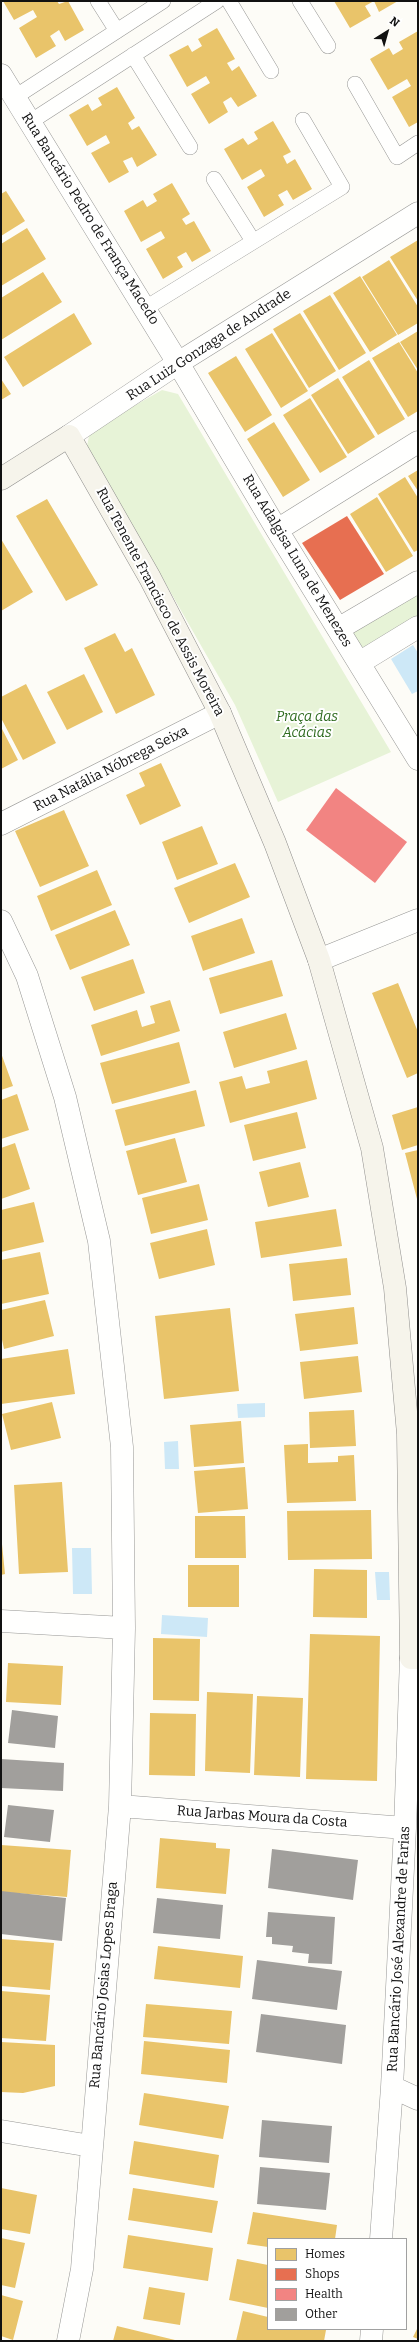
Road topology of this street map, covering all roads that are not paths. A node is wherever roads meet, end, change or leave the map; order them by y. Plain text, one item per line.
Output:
1 (98, 1) edge
2 (163, 1) edge
3 (217, 1) edge
4 (229, 1) edge
5 (300, 1) edge
6 (117, 31) junction
7 (328, 46) dead end
8 (133, 55) junction
9 (271, 71) dead end
10 (1, 75) edge
11 (355, 84) dead end
12 (15, 97) junction
13 (303, 120) dead end
14 (30, 122) junction
15 (418, 144) edge
16 (190, 147) dead end
17 (214, 179) dead end
18 (418, 212) edge
19 (253, 241) junction
20 (144, 309) junction
21 (178, 363) junction
22 (69, 436) junction
23 (418, 442) edge
24 (1, 479) edge
25 (277, 530) junction
26 (418, 582) edge
27 (418, 627) edge
28 (338, 629) junction
29 (359, 662) junction
30 (220, 713) junction
31 (418, 759) edge
32 (1, 824) edge
33 (418, 920) edge
34 (1, 921) edge
35 (319, 960) junction
36 (1, 1621) edge
37 (124, 1628) junction
38 (414, 1658) edge
39 (120, 1806) junction
40 (405, 1828) junction
41 (392, 2087) junction
42 (418, 2099) edge
43 (1, 2131) edge
44 (91, 2146) junction
45 (381, 2238) edge
46 (372, 2330) edge
47 (68, 2341) edge
48 (371, 2341) edge

1 - 6 lane
2 - 6 lane
3 - 8 lane
4 - 9 lane
5 - 7 lane
6 - 12 lane
8 - 14 lane
8 - 16 lane
10 - 12 street, Rua Bancário Pedro de França Macedo
11 - 15 lane
12 - 14 street, Rua Bancário Pedro de França Macedo
13 - 19 lane
14 - 20 street, Rua Bancário Pedro de França Macedo
17 - 19 lane
18 - 21 street, Rua Luiz Gonzaga de Andrade
19 - 20 lane
20 - 21 street, Rua Bancário Pedro de França Macedo
21 - 22 street, Rua Luiz Gonzaga de Andrade
21 - 25 street, Rua Adalgisa Luna de Menezes
22 - 24 street, Rua Luiz Gonzaga de Andrade
22 - 30 street, Rua Tenente Francisco de Assis Moreira
23 - 25 street
25 - 28 street, Rua Adalgisa Luna de Menezes
26 - 28 street
27 - 29 street
28 - 29 street, Rua Adalgisa Luna de Menezes
29 - 31 street, Rua Adalgisa Luna de Menezes
30 - 32 street, Rua Natália Nóbrega Seixa
30 - 35 street, Rua Tenente Francisco de Assis Moreira
33 - 35 street
34 - 37 street, Rua Bancário Josias Lopes Braga
35 - 38 street, Rua Tenente Francisco de Assis Moreira
36 - 37 street
37 - 39 street, Rua Bancário Josias Lopes Braga
38 - 40 street, Rua Bancário José Alexandre de Farias
39 - 40 street, Rua Jarbas Moura da Costa
39 - 44 street, Rua Bancário Josias Lopes Braga
40 - 41 street, Rua Bancário José Alexandre de Farias
41 - 42 street
41 - 45 street, Rua Bancário José Alexandre de Farias
43 - 44 street
44 - 47 street, Rua Bancário Josias Lopes Braga
46 - 48 street

